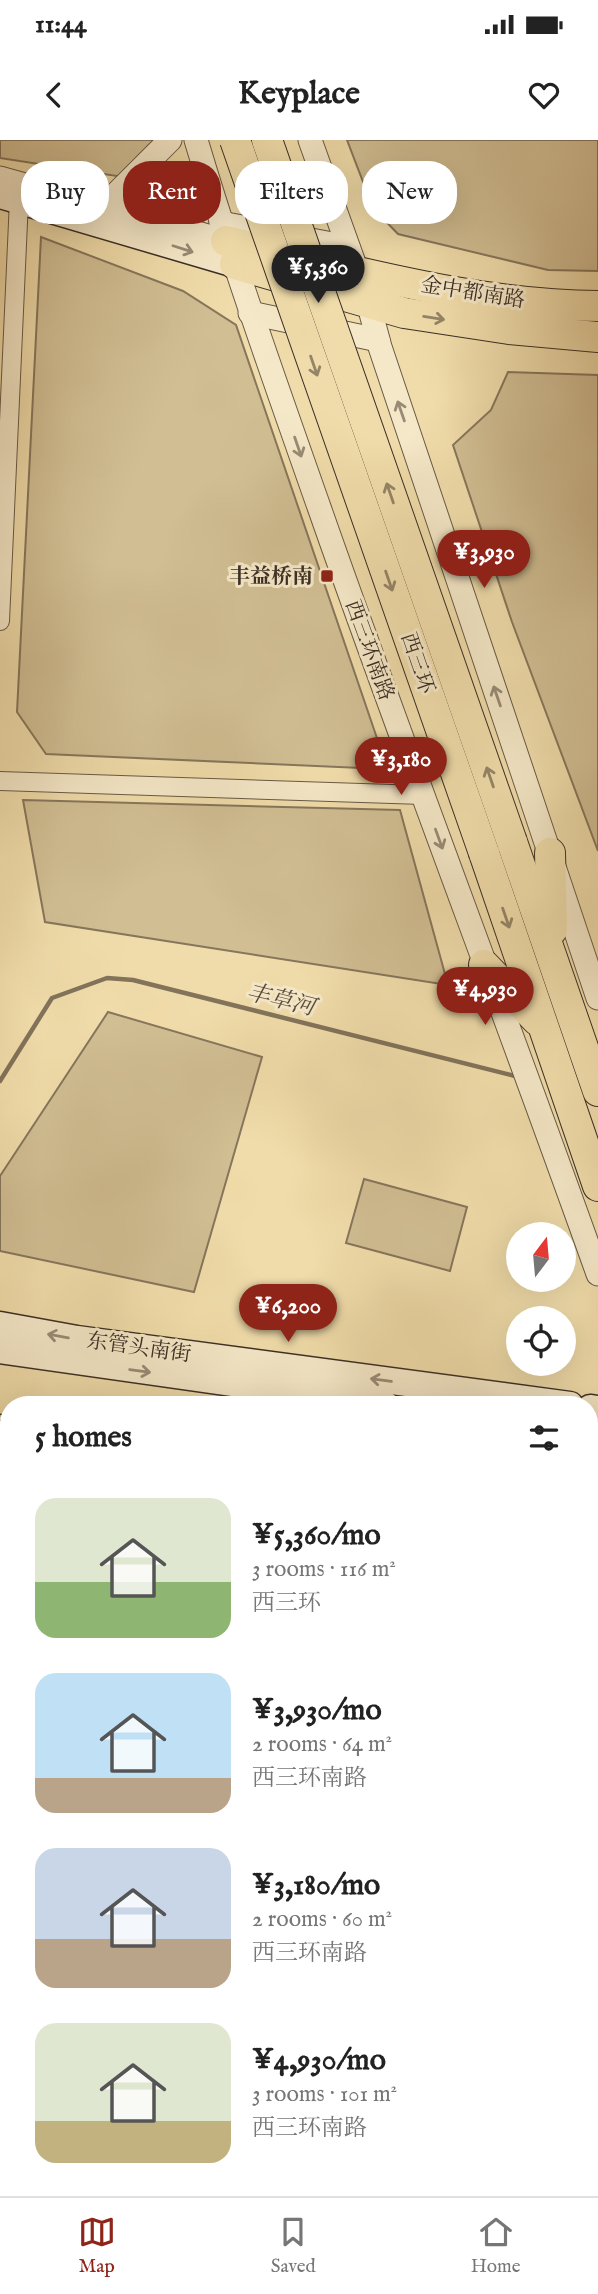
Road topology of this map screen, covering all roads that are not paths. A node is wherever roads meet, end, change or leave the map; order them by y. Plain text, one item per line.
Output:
1 (170, 140) edge
2 (196, 140) edge
3 (235, 140) edge
4 (267, 140) edge
5 (310, 140) edge
6 (0, 178) edge
7 (21, 184) edge
8 (9, 197) edge
9 (109, 201) edge
10 (109, 209) edge
11 (227, 242) junction
12 (353, 259) junction
13 (368, 302) junction
14 (598, 306) edge
15 (250, 313) junction
16 (598, 337) edge
17 (377, 340) junction
18 (2, 549) edge
19 (0, 621) edge
20 (0, 781) edge
21 (423, 795) junction
22 (550, 853) junction
23 (552, 959) junction
24 (484, 965) junction
25 (598, 999) edge
26 (544, 1028) junction
27 (598, 1090) edge
28 (598, 1186) edge
29 (598, 1274) edge
30 (0, 1325) edge
31 (0, 1350) edge
32 (323, 1396) edge
33 (502, 1396) edge

1 - 9 street
2 - 11 street, 西三环南路
3 -> 26 main road, 西三环, bridge
23 -> 4 main road, 西三环, bridge
5 - 12 street
6 - 7 street
8 -> 11 main road
8 - 18 street
10 - 11 street
11 - 12 main road, 金中都南路
11 - 13 main road, 金中都南路
11 - 15 street, 西三环南路
12 - 13 street
12 - 14 main road, 金中都南路
13 -> 16 main road, 金中都南路
13 - 17 street
15 - 17 street
15 -> 21 street, 西三环南路
22 -> 17 street
18 - 19 street
20 - 21 street
21 -> 24 street, 西三环南路
22 - 23 main road
22 - 25 street
23 - 27 main road, 西三环
24 - 26 main road
24 - 29 street, 西三环南路
26 - 28 main road, 西三环
33 -> 30 main road, 东管头南街
31 -> 32 main road, 东管头南街

